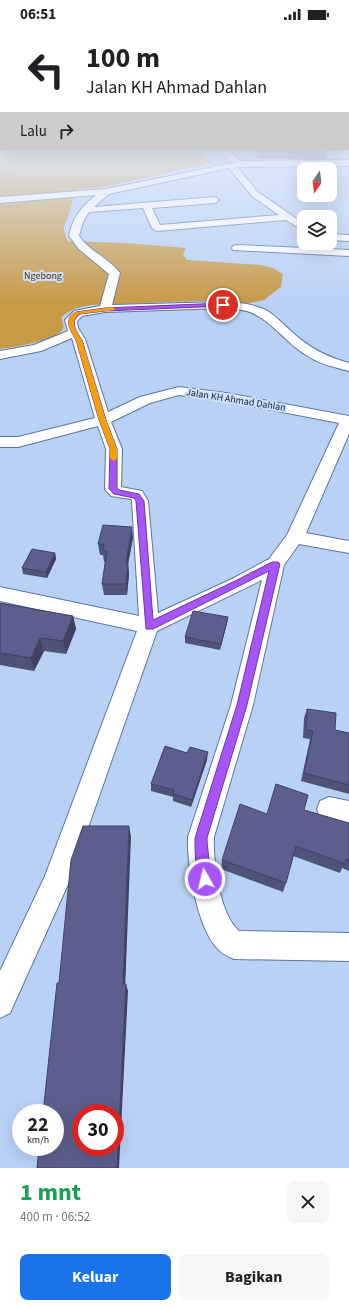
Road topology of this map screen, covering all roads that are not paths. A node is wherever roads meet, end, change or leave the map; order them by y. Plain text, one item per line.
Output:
1 (50, 196) edge
2 (101, 196) edge
3 (258, 196) edge
4 (0, 200) edge
5 (215, 200) dead end
6 (146, 205) junction
7 (84, 210) junction
8 (288, 217) junction
9 (297, 223) edge
10 (349, 232) edge
11 (337, 235) edge
12 (337, 237) edge
13 (349, 238) edge
14 (237, 248) dead end
15 (349, 254) edge
16 (105, 309) junction
17 (76, 333) junction
18 (0, 355) edge
19 (349, 367) edge
20 (103, 420) junction
21 (349, 420) edge
22 (0, 442) edge
23 (295, 537) junction
24 (349, 547) edge
25 (275, 564) junction
26 (0, 594) edge
27 (149, 626) junction
28 (349, 947) edge
29 (0, 1003) edge

1 - 4 street
2 - 7 street
3 - 8 street
5 - 6 street
6 - 7 street
6 - 8 street
7 - 16 street
8 - 9 street
10 - 11 street
12 - 13 street
14 - 15 street
16 - 17 street
16 - 19 street
17 - 18 street
17 - 20 street
20 - 21 street, Jalan KH Ahmad Dahlan
20 - 22 street, Jalan KH Ahmad Dahlan
20 - 27 street
21 - 23 street, Jalan KH Ahmad Dahlan
23 - 24 street
23 - 25 street, Jalan KH Ahmad Dahlan
25 - 27 street, Jalan KH Ahmad Dahlan
25 - 28 street
26 - 27 street
27 - 29 street

